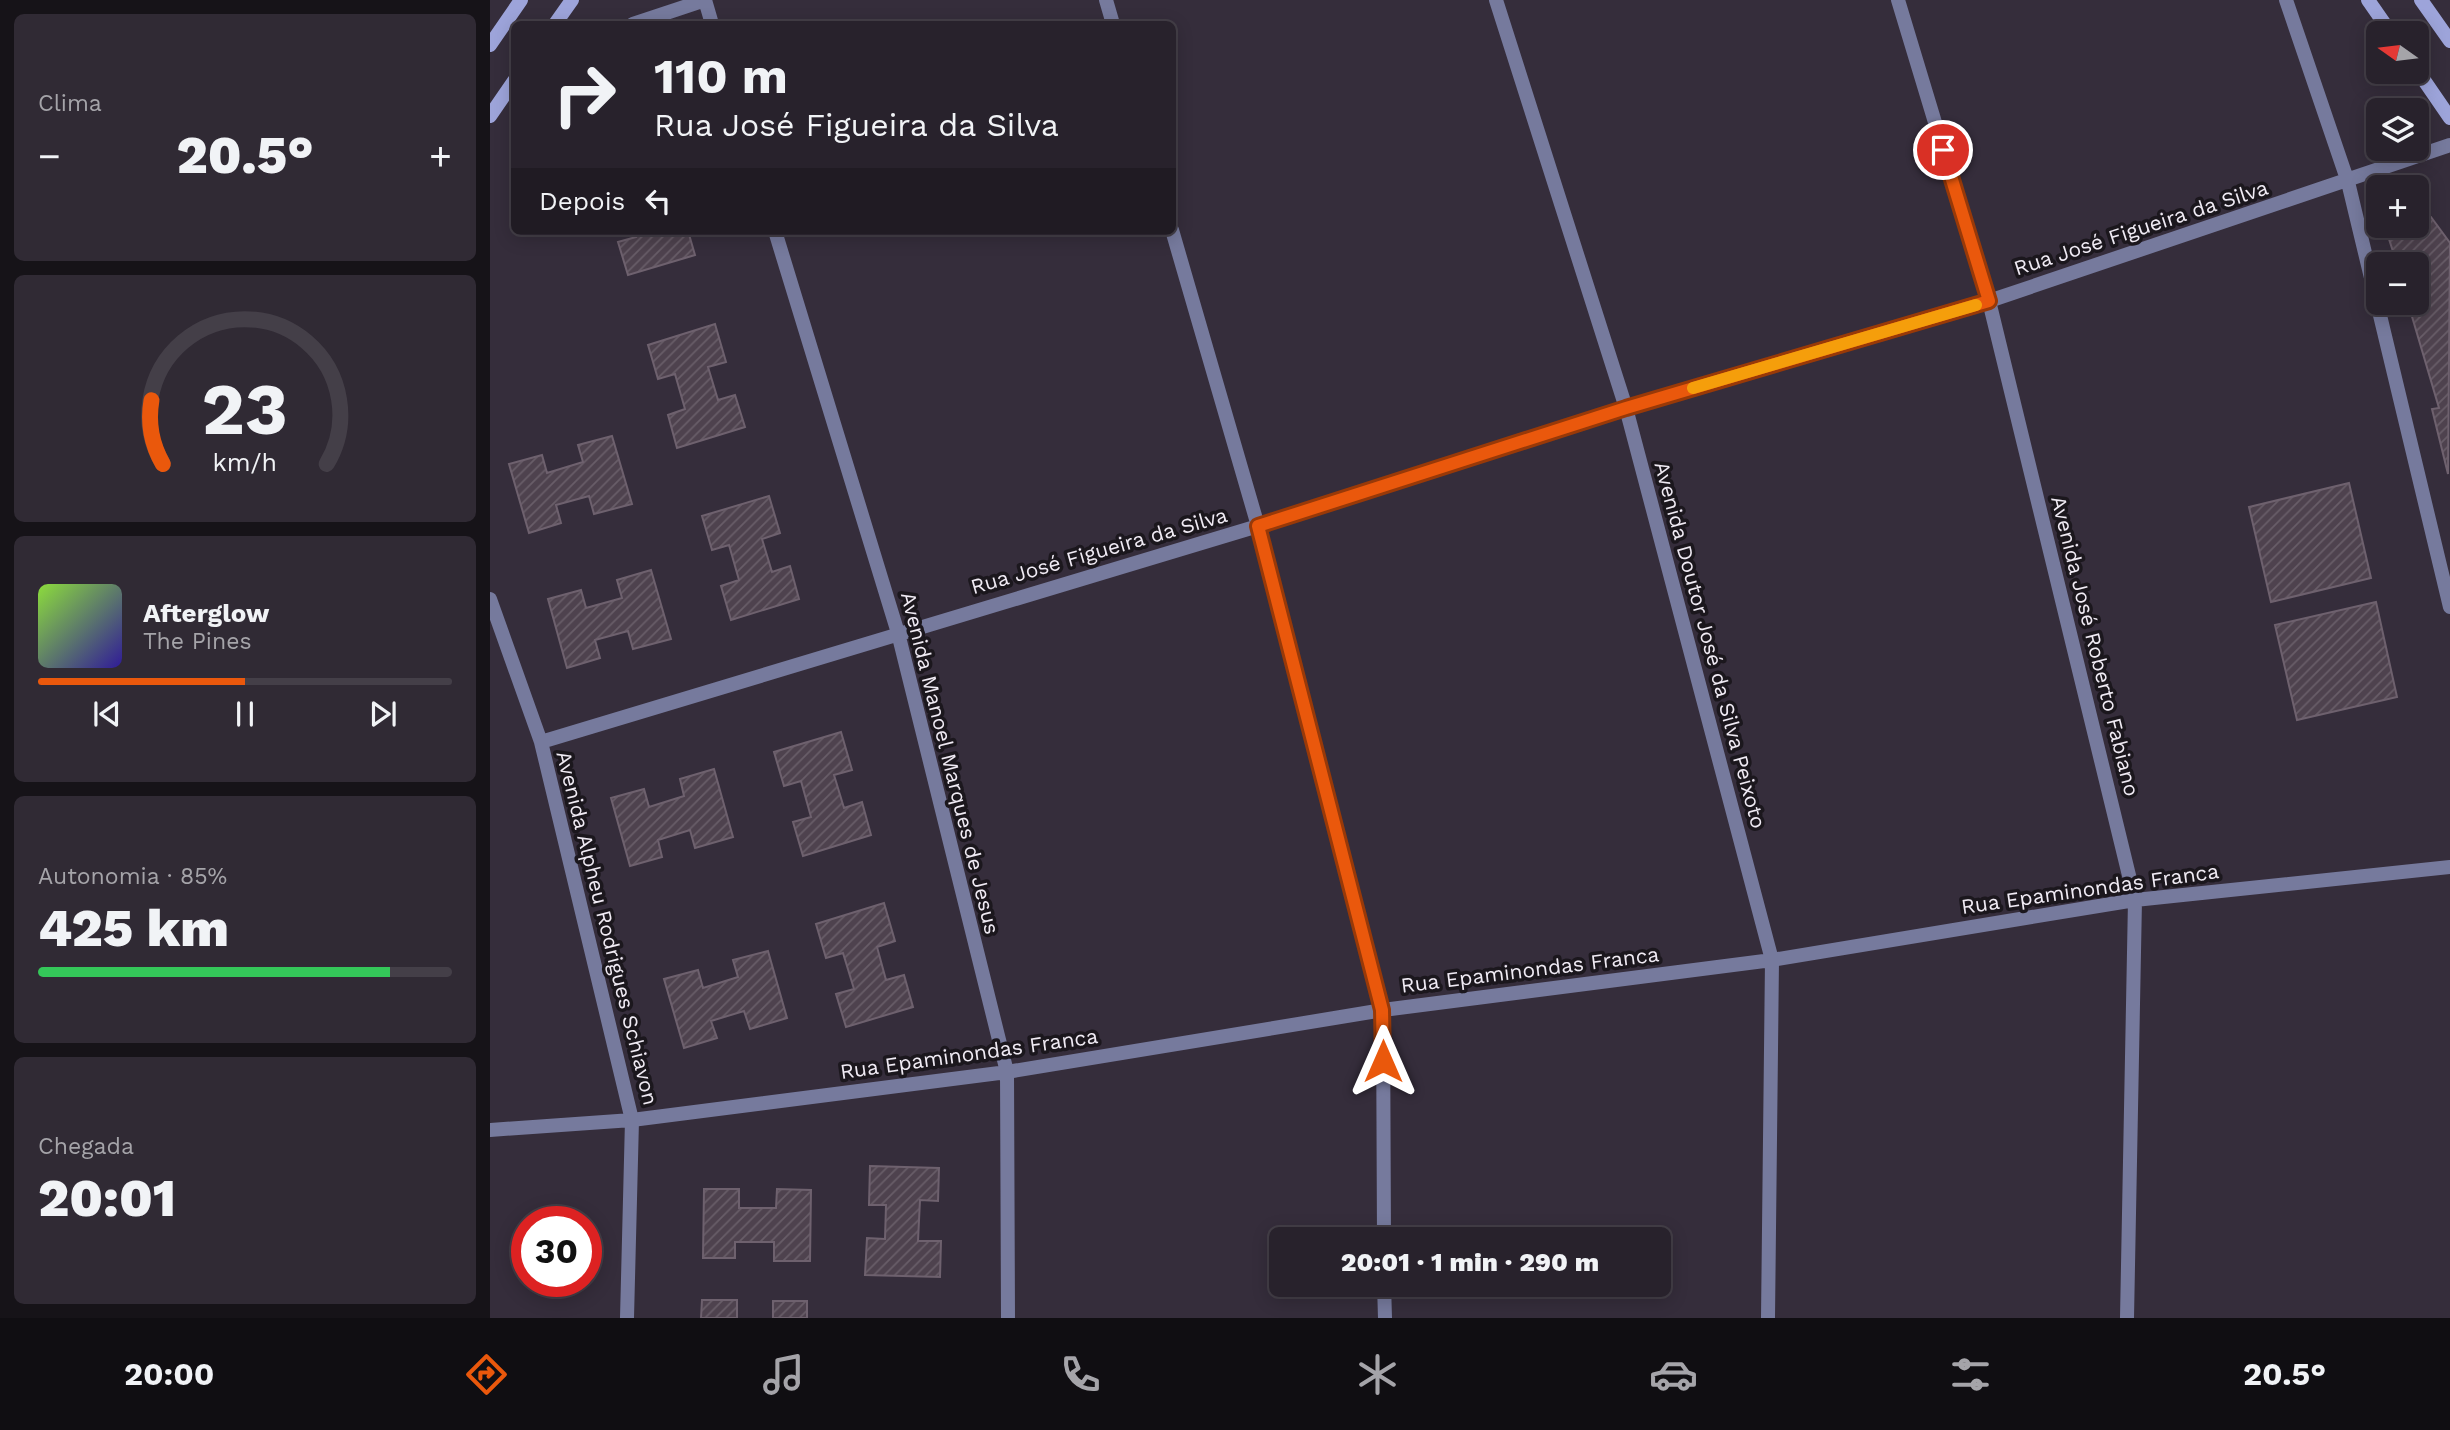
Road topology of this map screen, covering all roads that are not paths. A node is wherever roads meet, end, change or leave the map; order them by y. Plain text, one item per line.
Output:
1 (521, 0) edge
2 (572, 0) edge
3 (705, 0) edge
4 (1106, 0) edge
5 (1496, 0) edge
6 (1898, 0) edge
7 (2286, 0) edge
8 (2368, 0) edge
9 (2421, 0) edge
10 (557, 21) edge
11 (642, 21) edge
12 (711, 21) edge
13 (1112, 21) edge
14 (2383, 21) edge
15 (2450, 41) edge
16 (490, 45) edge
17 (2427, 84) edge
18 (511, 85) edge
19 (490, 116) edge
20 (2450, 118) edge
21 (2450, 145) edge
22 (2348, 182) junction
23 (776, 235) edge
24 (1173, 235) edge
25 (1989, 301) junction
26 (1626, 408) junction
27 (1258, 526) junction
28 (490, 599) edge
29 (2450, 607) edge
30 (898, 633) junction
31 (541, 742) junction
32 (2450, 867) edge
33 (2135, 900) junction
34 (1772, 960) junction
35 (1382, 1010) junction
36 (1007, 1072) junction
37 (632, 1120) junction
38 (490, 1130) edge
39 (1384, 1227) edge
40 (1384, 1297) edge
41 (627, 1318) edge
42 (1007, 1318) edge
43 (1385, 1318) edge
44 (1768, 1318) edge
45 (2127, 1318) edge

1 - 16 main road
2 - 10 main road
3 - 11 street
3 - 12 street
4 - 13 street
5 - 26 street, Avenida Doutor José da Silva Peixoto
6 - 25 street, Avenida José Roberto Fabiano
7 - 22 street
8 - 14 main road
9 - 15 main road
17 - 20 main road
18 - 19 main road
21 - 22 street, Rua José Figueira da Silva
22 - 25 street, Rua José Figueira da Silva
22 - 29 street
23 - 30 street, Avenida Manoel Marques de Jesus
24 - 27 street
25 - 26 street, Rua José Figueira da Silva
25 - 33 street, Avenida José Roberto Fabiano
26 - 27 street, Rua José Figueira da Silva
26 - 34 street, Avenida Doutor José da Silva Peixoto
27 - 30 street, Rua José Figueira da Silva
27 - 35 street
28 - 31 street, Avenida Alpheu Rodrigues Schiavon
30 - 31 street, Rua José Figueira da Silva
30 - 36 street, Avenida Manoel Marques de Jesus
31 - 37 street, Avenida Alpheu Rodrigues Schiavon
32 - 33 street, Rua Epaminondas Franca
33 - 34 street, Rua Epaminondas Franca
33 - 45 street, Avenida José Roberto Fabiano
34 - 35 street, Rua Epaminondas Franca
34 - 44 street, Avenida Doutor José da Silva Peixoto
35 - 36 street, Rua Epaminondas Franca
35 - 39 street
36 - 37 street, Rua Epaminondas Franca
36 - 42 street, Avenida Manoel Marques de Jesus
37 - 38 street, Rua Epaminondas Franca
37 - 41 street, Avenida Alpheu Rodrigues Schiavon
40 - 43 street

